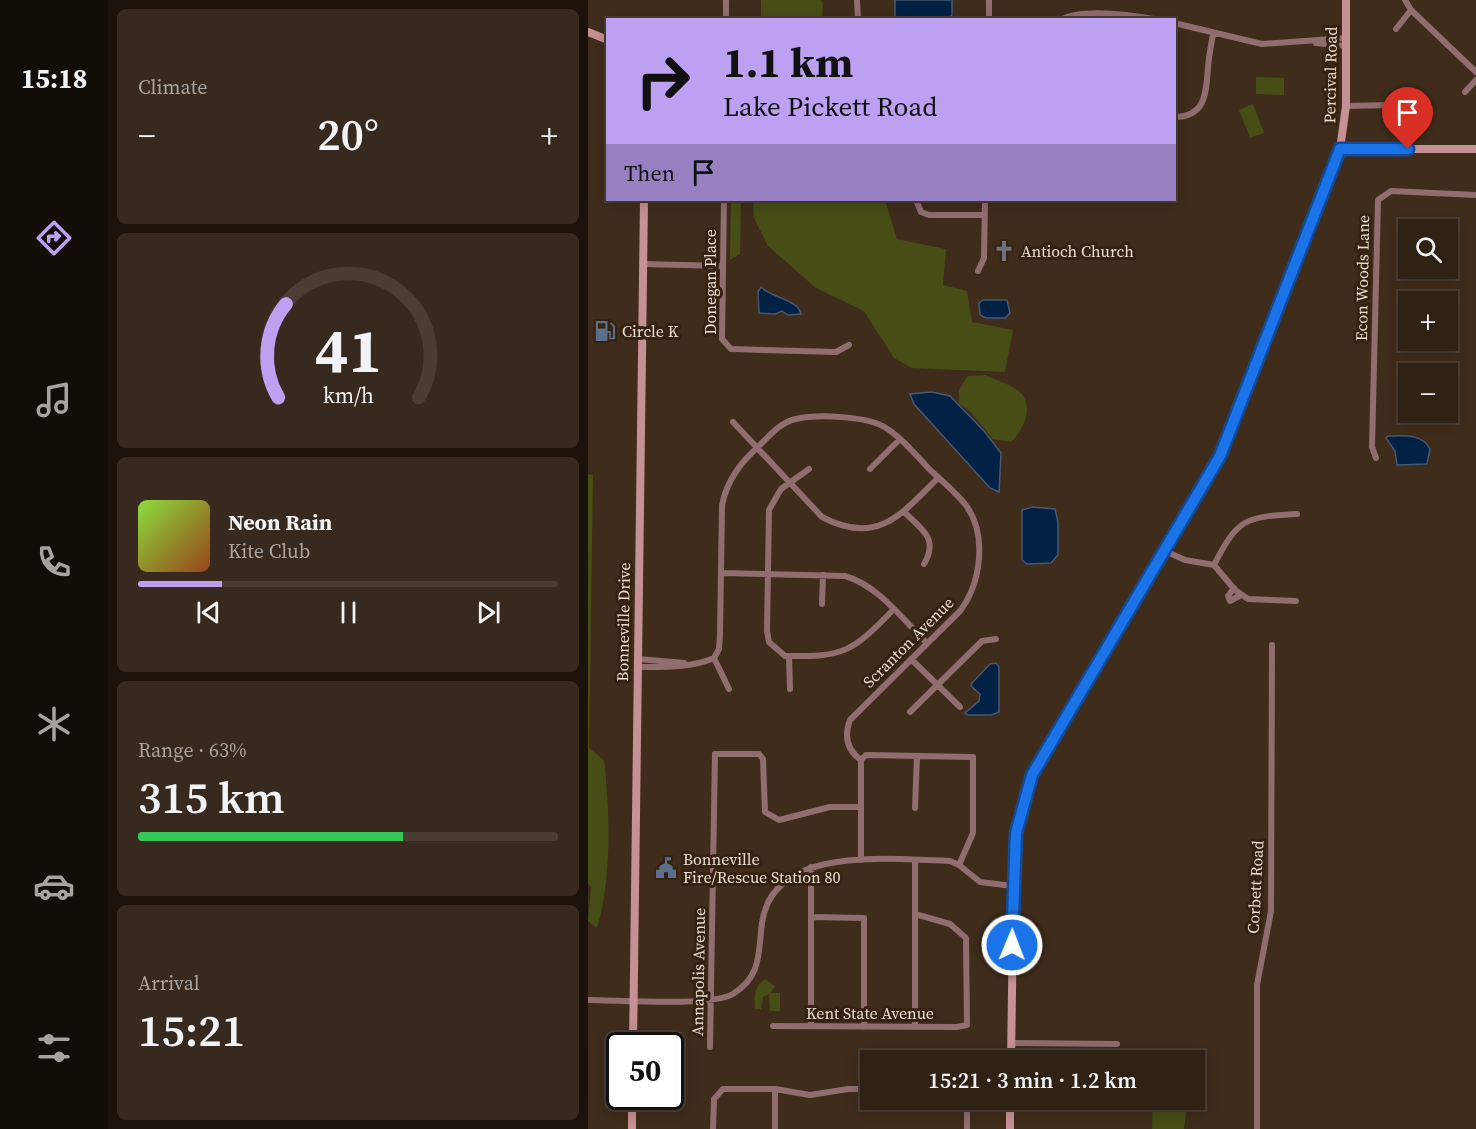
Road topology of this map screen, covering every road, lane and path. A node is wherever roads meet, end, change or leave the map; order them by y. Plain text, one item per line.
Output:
1 (726, 0) edge
2 (857, 0) edge
3 (989, 0) edge
4 (1347, 0) edge
5 (1405, 0) edge
6 (1412, 10) junction
7 (726, 18) edge
8 (858, 18) edge
9 (989, 18) edge
10 (1066, 18) edge
11 (1149, 18) edge
12 (1176, 24) edge
13 (1396, 29) dead end
14 (588, 32) edge
15 (1213, 34) junction
16 (606, 39) edge
17 (1346, 42) junction
18 (1476, 72) edge
19 (1476, 80) edge
20 (1465, 92) dead end
21 (1391, 105) dead end
22 (1346, 106) junction
23 (1176, 117) edge
24 (1340, 149) junction
25 (1476, 149) edge
26 (1476, 195) edge
27 (644, 201) edge
28 (724, 201) edge
29 (916, 201) edge
30 (985, 201) edge
31 (984, 215) junction
32 (643, 264) junction
33 (723, 266) junction
34 (978, 272) dead end
35 (849, 345) dead end
36 (733, 422) dead end
37 (900, 439) junction
38 (756, 448) junction
39 (1376, 458) dead end
40 (809, 469) dead end
41 (870, 469) dead end
42 (938, 478) junction
43 (790, 482) junction
44 (904, 512) junction
45 (1297, 514) dead end
46 (1165, 551) junction
47 (924, 564) dead end
48 (1214, 565) junction
49 (722, 573) junction
50 (768, 574) junction
51 (823, 575) junction
52 (1234, 588) junction
53 (1241, 595) junction
54 (1296, 601) dead end
55 (822, 604) dead end
56 (893, 610) junction
57 (996, 639) dead end
58 (927, 643) junction
59 (1272, 645) dead end
60 (789, 656) junction
61 (714, 658) junction
62 (911, 659) junction
63 (638, 663) junction
64 (937, 685) junction
65 (729, 689) dead end
66 (790, 689) dead end
67 (960, 707) dead end
68 (910, 712) dead end
69 (917, 756) junction
70 (861, 760) junction
71 (861, 807) junction
72 (915, 808) dead end
73 (861, 860) junction
74 (915, 860) junction
75 (959, 865) junction
76 (811, 867) junction
77 (1013, 886) junction
78 (915, 914) junction
79 (812, 917) junction
80 (588, 1000) edge
81 (633, 1000) junction
82 (711, 1000) junction
83 (773, 1026) dead end
84 (812, 1026) junction
85 (864, 1027) junction
86 (915, 1027) junction
87 (633, 1032) edge
88 (1011, 1043) junction
89 (1117, 1044) dead end
90 (710, 1047) dead end
91 (1011, 1050) edge
92 (775, 1089) junction
93 (860, 1089) edge
94 (632, 1110) edge
95 (967, 1110) edge
96 (1010, 1110) edge
97 (632, 1129) edge
98 (713, 1129) edge
99 (775, 1129) edge
100 (967, 1129) edge
101 (1010, 1129) edge
102 (1257, 1129) edge

1 - 7 street
2 - 8 street
3 - 9 street
4 - 17 main road, Percival Road
5 - 6 street
6 - 13 street
6 - 18 street
10 - 11 street
12 - 15 street
14 - 16 main road
15 - 17 street
15 - 23 street
17 - 22 main road, Percival Road
19 - 20 street
21 - 22 street
22 - 24 main road, Percival Road
24 - 25 main road
24 - 46 main road, Percival Road
26 - 39 street, Econ Woods Lane
27 - 32 main road, Bonneville Drive
28 - 33 street, Donegan Place
29 - 31 street
30 - 31 street
31 - 34 street
32 - 33 street
32 - 63 main road, Bonneville Drive
33 - 35 street, Donegan Place
36 - 38 street
37 - 38 street, Scranton Avenue
37 - 41 street
37 - 42 street, Scranton Avenue
38 - 43 street
38 - 49 street, Scranton Avenue
40 - 43 street
42 - 44 street
42 - 58 street, Scranton Avenue
43 - 44 street
43 - 50 street
44 - 47 street
45 - 48 street
46 - 48 street
46 - 77 main road, Percival Road
48 - 52 street
49 - 50 street
49 - 61 street, Scranton Avenue
50 - 51 street
50 - 60 street
51 - 55 street
51 - 56 street
52 - 53 street
52 - 53 street
53 - 54 street
56 - 58 street
56 - 60 street
57 - 64 street
58 - 62 street, Scranton Avenue
59 - 102 street, Corbett Road
60 - 66 street
61 - 63 street
61 - 65 street
62 - 64 street
62 - 70 street, Scranton Avenue
63 - 81 main road, Bonneville Drive
64 - 67 street
64 - 68 street
69 - 70 street
69 - 72 street
69 - 75 street
70 - 71 street, Scranton Avenue
71 - 73 street, Scranton Avenue
71 - 82 street, Annapolis Avenue
73 - 74 street
73 - 76 street
74 - 75 street
74 - 78 street
75 - 77 street
76 - 79 street
76 - 82 street
77 - 88 main road, Percival Road
78 - 86 street
78 - 86 street, Kent State Avenue
79 - 84 street
79 - 85 street
80 - 81 street
81 - 82 street
81 - 87 main road, Bonneville Drive
82 - 90 street, Annapolis Avenue
83 - 84 street, Kent State Avenue
84 - 85 street, Kent State Avenue
85 - 86 street, Kent State Avenue
88 - 89 street
88 - 91 main road, Percival Road
92 - 93 street
92 - 98 street
92 - 99 street
94 - 97 main road
95 - 100 street
96 - 101 main road

